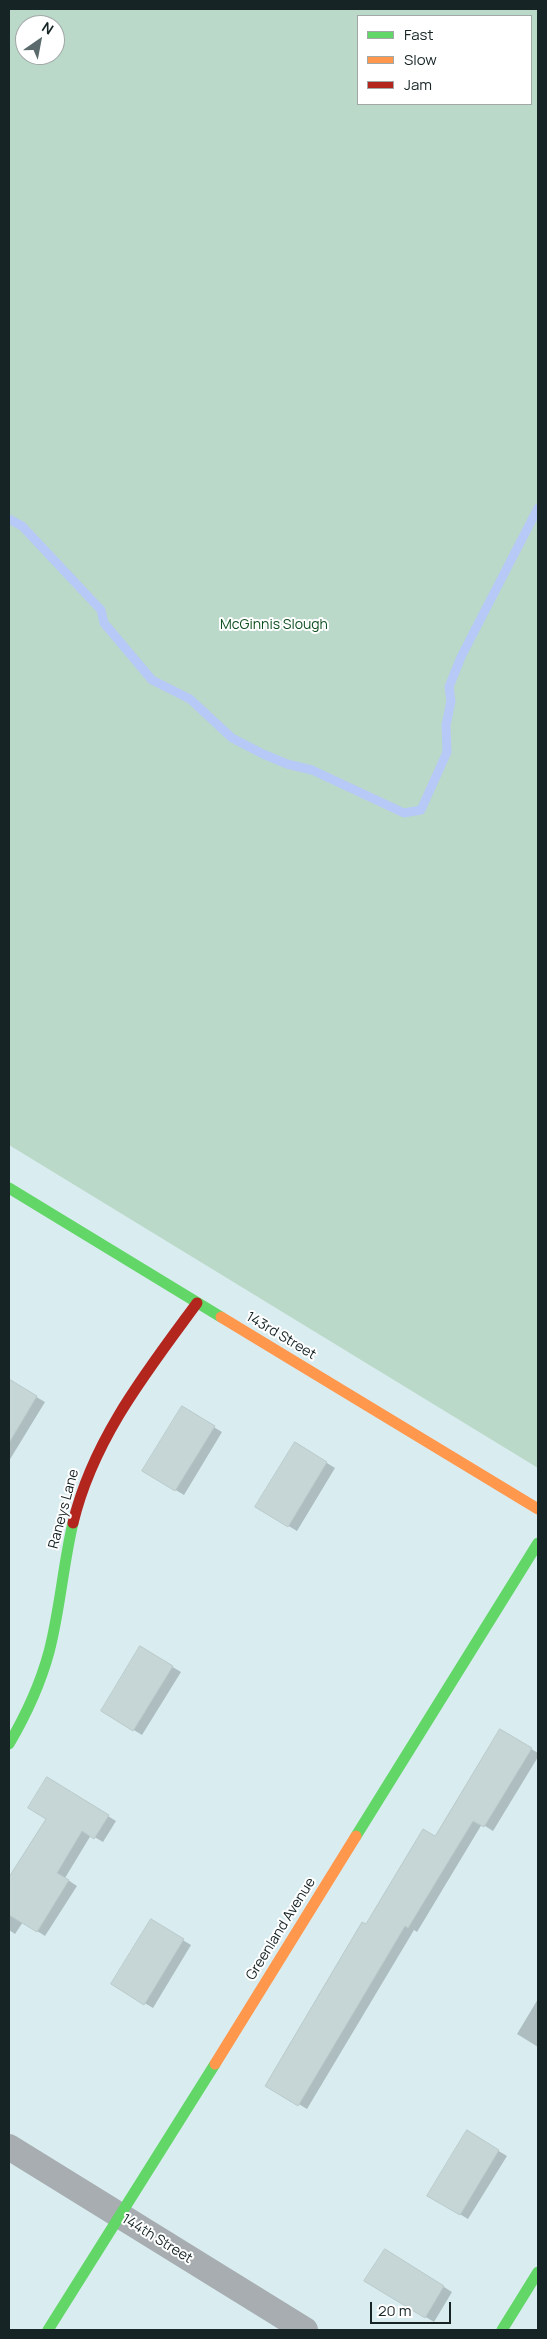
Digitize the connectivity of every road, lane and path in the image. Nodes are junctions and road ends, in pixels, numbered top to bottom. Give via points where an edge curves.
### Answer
1 (9, 1188) edge
2 (197, 1303) junction
3 (538, 1509) edge
4 (538, 1543) edge
5 (9, 1744) edge
6 (9, 2147) edge
7 (121, 2216) junction
8 (538, 2272) edge
9 (48, 2330) edge
10 (305, 2330) edge
11 (502, 2330) edge

1 - 2 street, 143rd Street
2 - 3 street, 143rd Street
2 - 5 street, Raneys Lane via 123,1406 96,1454 80,1499 52,1640 40,1683
4 - 7 street, Greenland Avenue
6 - 7 street, 144th Street
7 - 9 street, Greenland Avenue
7 - 10 street, 144th Street
8 - 11 street

